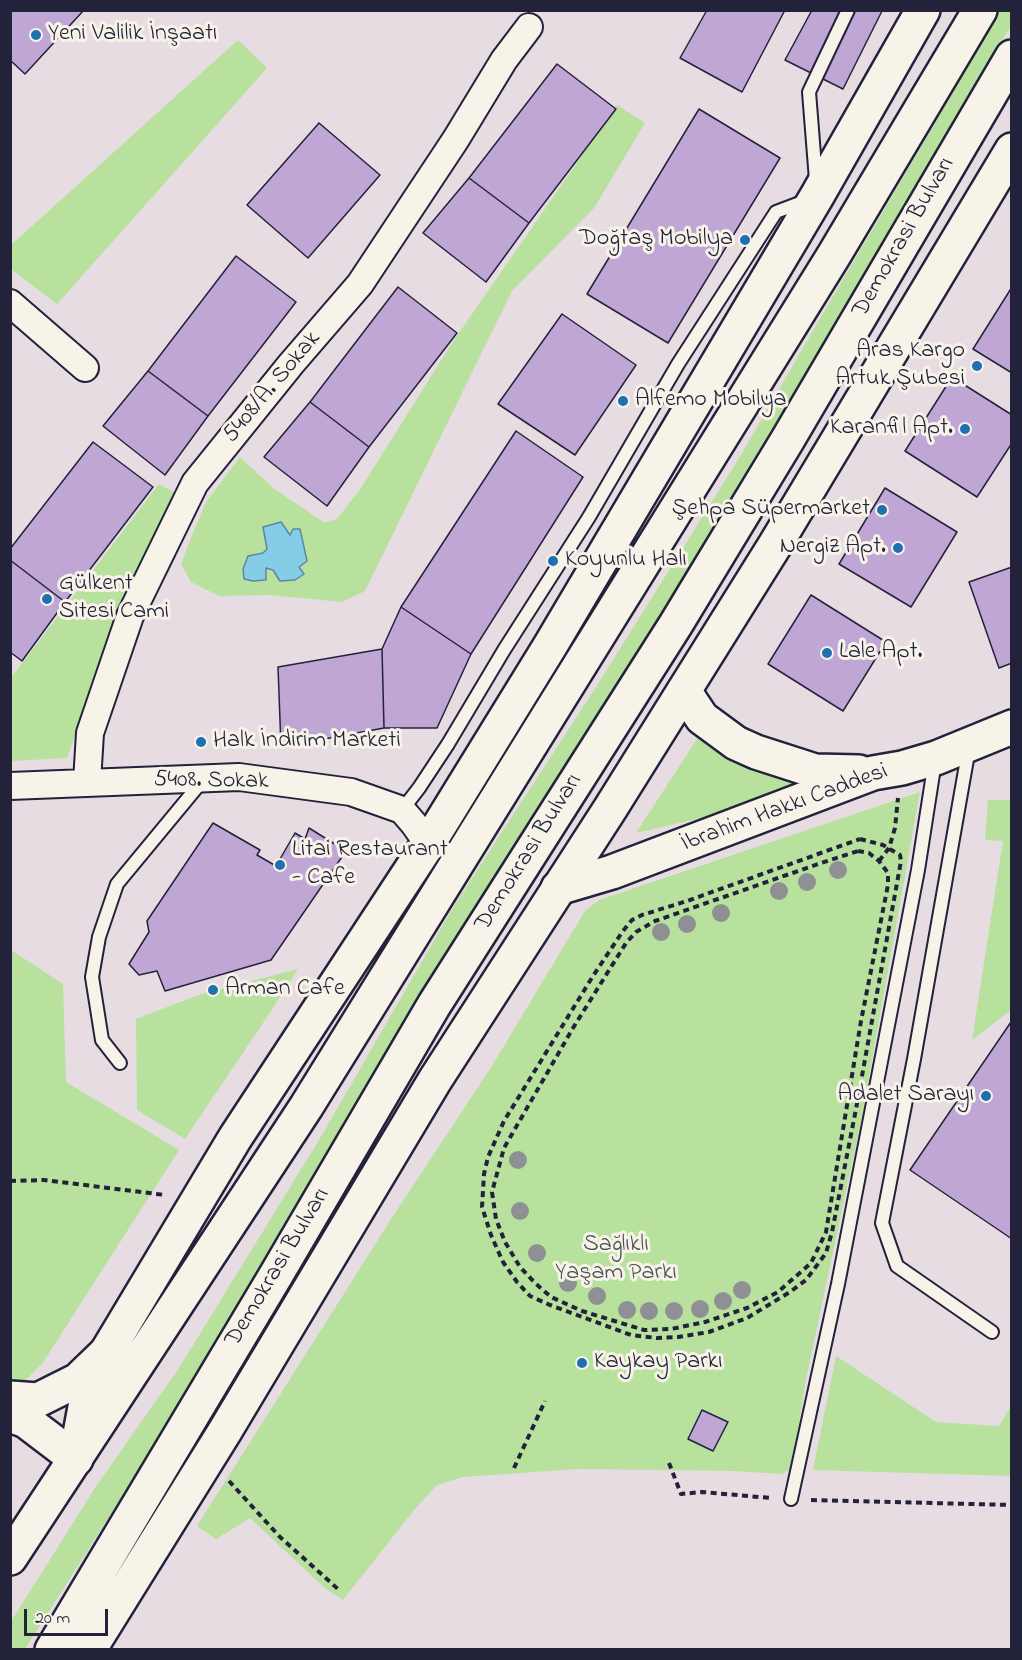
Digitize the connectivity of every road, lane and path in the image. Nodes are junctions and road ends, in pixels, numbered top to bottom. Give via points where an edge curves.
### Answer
1 (848, 10) edge
2 (923, 10) edge
3 (980, 10) edge
4 (529, 27) dead end
5 (1011, 57) edge
6 (1010, 155) edge
7 (817, 196) junction
8 (10, 303) edge
9 (85, 368) dead end
10 (684, 691) junction
11 (1011, 727) edge
12 (970, 744) junction
13 (936, 758) junction
14 (888, 770) junction
15 (204, 779) junction
16 (87, 782) junction
17 (10, 786) edge
18 (402, 810) junction
19 (428, 844) junction
20 (889, 848) junction
21 (879, 861) junction
22 (558, 888) junction
23 (120, 1063) dead end
24 (10, 1181) edge
25 (169, 1196) dead end
26 (992, 1332) dead end
27 (107, 1353) junction
28 (10, 1398) edge
29 (545, 1401) dead end
30 (10, 1415) edge
31 (76, 1459) junction
32 (669, 1463) dead end
33 (514, 1468) dead end
34 (228, 1480) dead end
35 (791, 1499) junction
36 (1011, 1505) edge
37 (10, 1558) edge
38 (339, 1590) dead end
39 (52, 1650) edge
40 (89, 1650) edge

1 - 7 lane via 809,92
2 - 7 main road
3 - 31 main road, Demokrasi Bulvarı via 834,255 319,1087
4 - 16 street, 5408/A. Sokak via 360,284 195,483 130,616 90,732
5 - 39 main road, Demokrasi Bulvarı via 788,439 676,624 434,1005
6 - 10 main road
7 - 18 lane via 776,212 678,364 589,517 448,744
7 - 19 main road
8 - 9 street
10 - 14 main road via 702,718 736,743 756,752 814,771
10 - 22 main road
11 - 12 main road, İbrahim Hakkı Caddesi
12 - 13 main road, İbrahim Hakkı Caddesi
12 - 26 lane via 882,1223 897,1266
13 - 14 main road, İbrahim Hakkı Caddesi
13 - 35 lane via 843,1261
14 - 20 path via 895,828
14 - 22 main road, İbrahim Hakkı Caddesi via 612,872
15 - 16 street, 5408. Sokak
15 - 18 street, 5408. Sokak via 239,777 351,792
15 - 23 lane via 117,884 99,937 92,977 102,1040
16 - 17 street, 5408. Sokak
18 - 19 street
19 - 27 main road via 236,1138
20 - 20 path via 860,839 642,915 623,931 504,1121 488,1157 482,1207 490,1236 512,1275 530,1296 631,1335 678,1337 709,1332 747,1318 806,1280 826,1253 841,1187 901,861 900,855
20 - 21 path
21 - 21 path via 858,851 655,921 626,943 504,1148 492,1192 505,1242 520,1267 551,1297 644,1330 671,1329 747,1308 778,1292 810,1263 826,1232 888,885 888,873
22 - 40 main road via 435,1080
24 - 25 path via 44,1180
27 - 28 main road via 78,1380 38,1400
27 - 31 main road via 90,1380
29 - 33 path
30 - 31 main road via 26,1420
31 - 37 main road, Demokrasi Bulvarı
32 - 35 path via 681,1494
34 - 38 path via 280,1537
35 - 36 path

